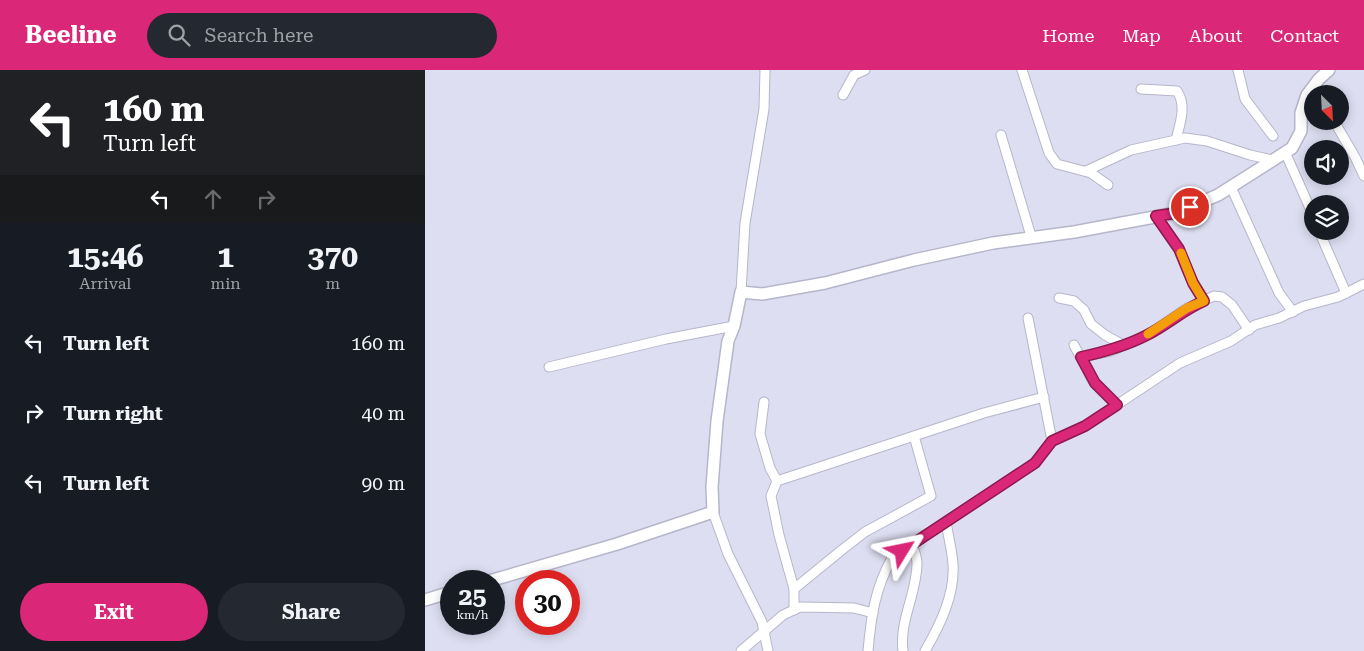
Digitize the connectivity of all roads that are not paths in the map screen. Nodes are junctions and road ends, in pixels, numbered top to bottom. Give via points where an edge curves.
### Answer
1 (765, 70) edge
2 (865, 70) edge
3 (1023, 70) edge
4 (1238, 70) edge
5 (1329, 70) edge
6 (1318, 85) edge
7 (1141, 89) dead end
8 (843, 95) dead end
9 (1304, 104) edge
10 (1339, 130) edge
11 (1001, 135) dead end
12 (1273, 136) dead end
13 (1176, 140) junction
14 (1285, 152) junction
15 (1273, 160) junction
16 (1086, 171) junction
17 (1364, 176) edge
18 (1108, 185) dead end
19 (1231, 187) junction
20 (1304, 195) edge
21 (1156, 216) junction
22 (1031, 236) junction
23 (1323, 240) edge
24 (1364, 284) edge
25 (741, 292) junction
26 (1346, 293) junction
27 (1059, 298) dead end
28 (1204, 301) junction
29 (1293, 312) junction
30 (1028, 318) dead end
31 (734, 326) junction
32 (1249, 330) junction
33 (1074, 345) dead end
34 (1123, 345) junction
35 (1081, 357) junction
36 (549, 367) dead end
37 (1044, 397) junction
38 (764, 402) dead end
39 (1117, 405) junction
40 (914, 436) junction
41 (1052, 441) junction
42 (777, 481) junction
43 (713, 512) junction
44 (946, 522) junction
45 (912, 544) junction
46 (505, 576) edge
47 (794, 589) junction
48 (440, 595) edge
49 (425, 600) edge
50 (794, 610) junction
51 (873, 614) junction
52 (764, 632) junction
53 (741, 651) edge
54 (768, 651) edge
55 (868, 651) edge
56 (903, 651) edge
57 (925, 651) edge

1 - 25 street via 764,109 745,223
2 - 8 street via 854,75
3 - 16 street via 1049,153 1057,164
4 - 12 street via 1245,99
5 - 6 street
7 - 13 street via 1177,91 1183,106
9 - 14 street via 1301,131 1292,148
10 - 17 street
11 - 22 street
13 - 15 street via 1207,141
13 - 16 street via 1131,150
14 - 15 street
14 - 20 street
15 - 19 street
16 - 18 street
19 - 21 street via 1176,213
19 - 29 street via 1279,293
21 - 22 street via 1074,232
21 - 28 street via 1179,249
22 - 25 street via 914,260 825,283 762,294
23 - 26 street
24 - 26 street
25 - 31 street
26 - 29 street
27 - 34 street via 1074,300 1091,324
28 - 32 street via 1214,296 1222,297
28 - 34 street via 1187,308 1148,335
29 - 32 street
30 - 37 street
31 - 36 street
31 - 43 street via 728,341 717,421
32 - 39 street via 1180,363
33 - 35 street
34 - 35 street
35 - 39 street via 1095,383
37 - 40 street
37 - 41 street
38 - 42 street via 760,434
39 - 41 street via 1085,426
40 - 42 street
40 - 47 street via 931,496 865,532
41 - 44 street via 1035,463
42 - 47 street via 771,496
43 - 46 street
43 - 52 street
44 - 45 street
44 - 57 street via 953,564 951,592 937,631
45 - 51 street via 892,558 887,566
45 - 56 street via 917,562 905,620
47 - 50 street
48 - 49 street
50 - 51 street via 800,607 854,608
50 - 52 street
51 - 55 street
52 - 53 street
52 - 54 street

